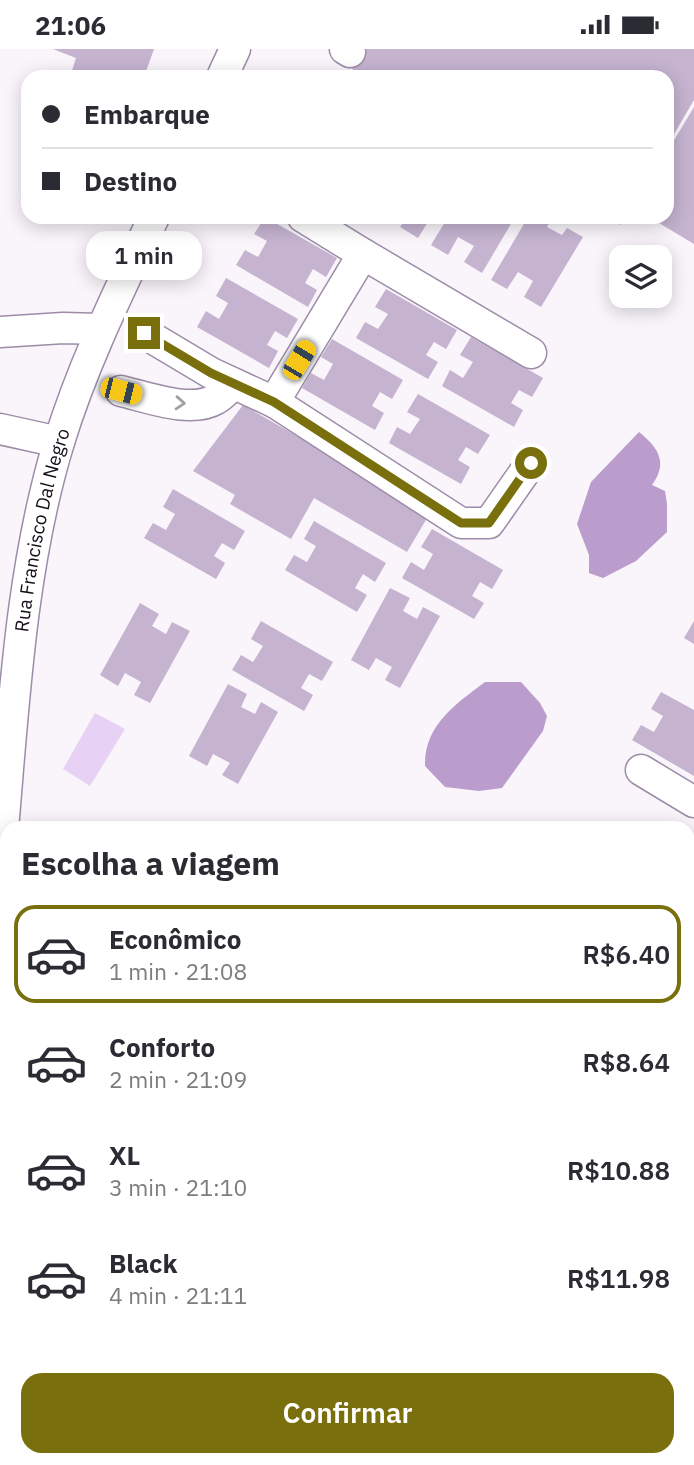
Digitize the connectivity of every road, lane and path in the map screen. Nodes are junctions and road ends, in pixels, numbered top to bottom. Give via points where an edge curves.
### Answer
1 (235, 49) edge
2 (225, 70) edge
3 (151, 224) edge
4 (314, 224) edge
5 (363, 254) junction
6 (101, 329) junction
7 (0, 332) edge
8 (144, 333) dead end
9 (531, 353) dead end
10 (233, 384) junction
11 (121, 391) dead end
12 (274, 402) junction
13 (0, 429) edge
14 (59, 442) junction
15 (531, 463) dead end
16 (641, 770) dead end
17 (694, 802) edge
18 (4, 821) edge

1 - 2 street
3 - 6 street, Rua Francisco Dal Negro
4 - 5 street
5 - 9 street
5 - 12 street
6 - 7 street
6 - 14 street, Rua Francisco Dal Negro
8 - 10 street
11 -> 10 street via 172,404 200,405 216,400
10 - 12 street
12 - 15 street via 461,523 489,523
13 - 14 street
14 - 18 street, Rua Francisco Dal Negro via 27,594
16 - 17 street

